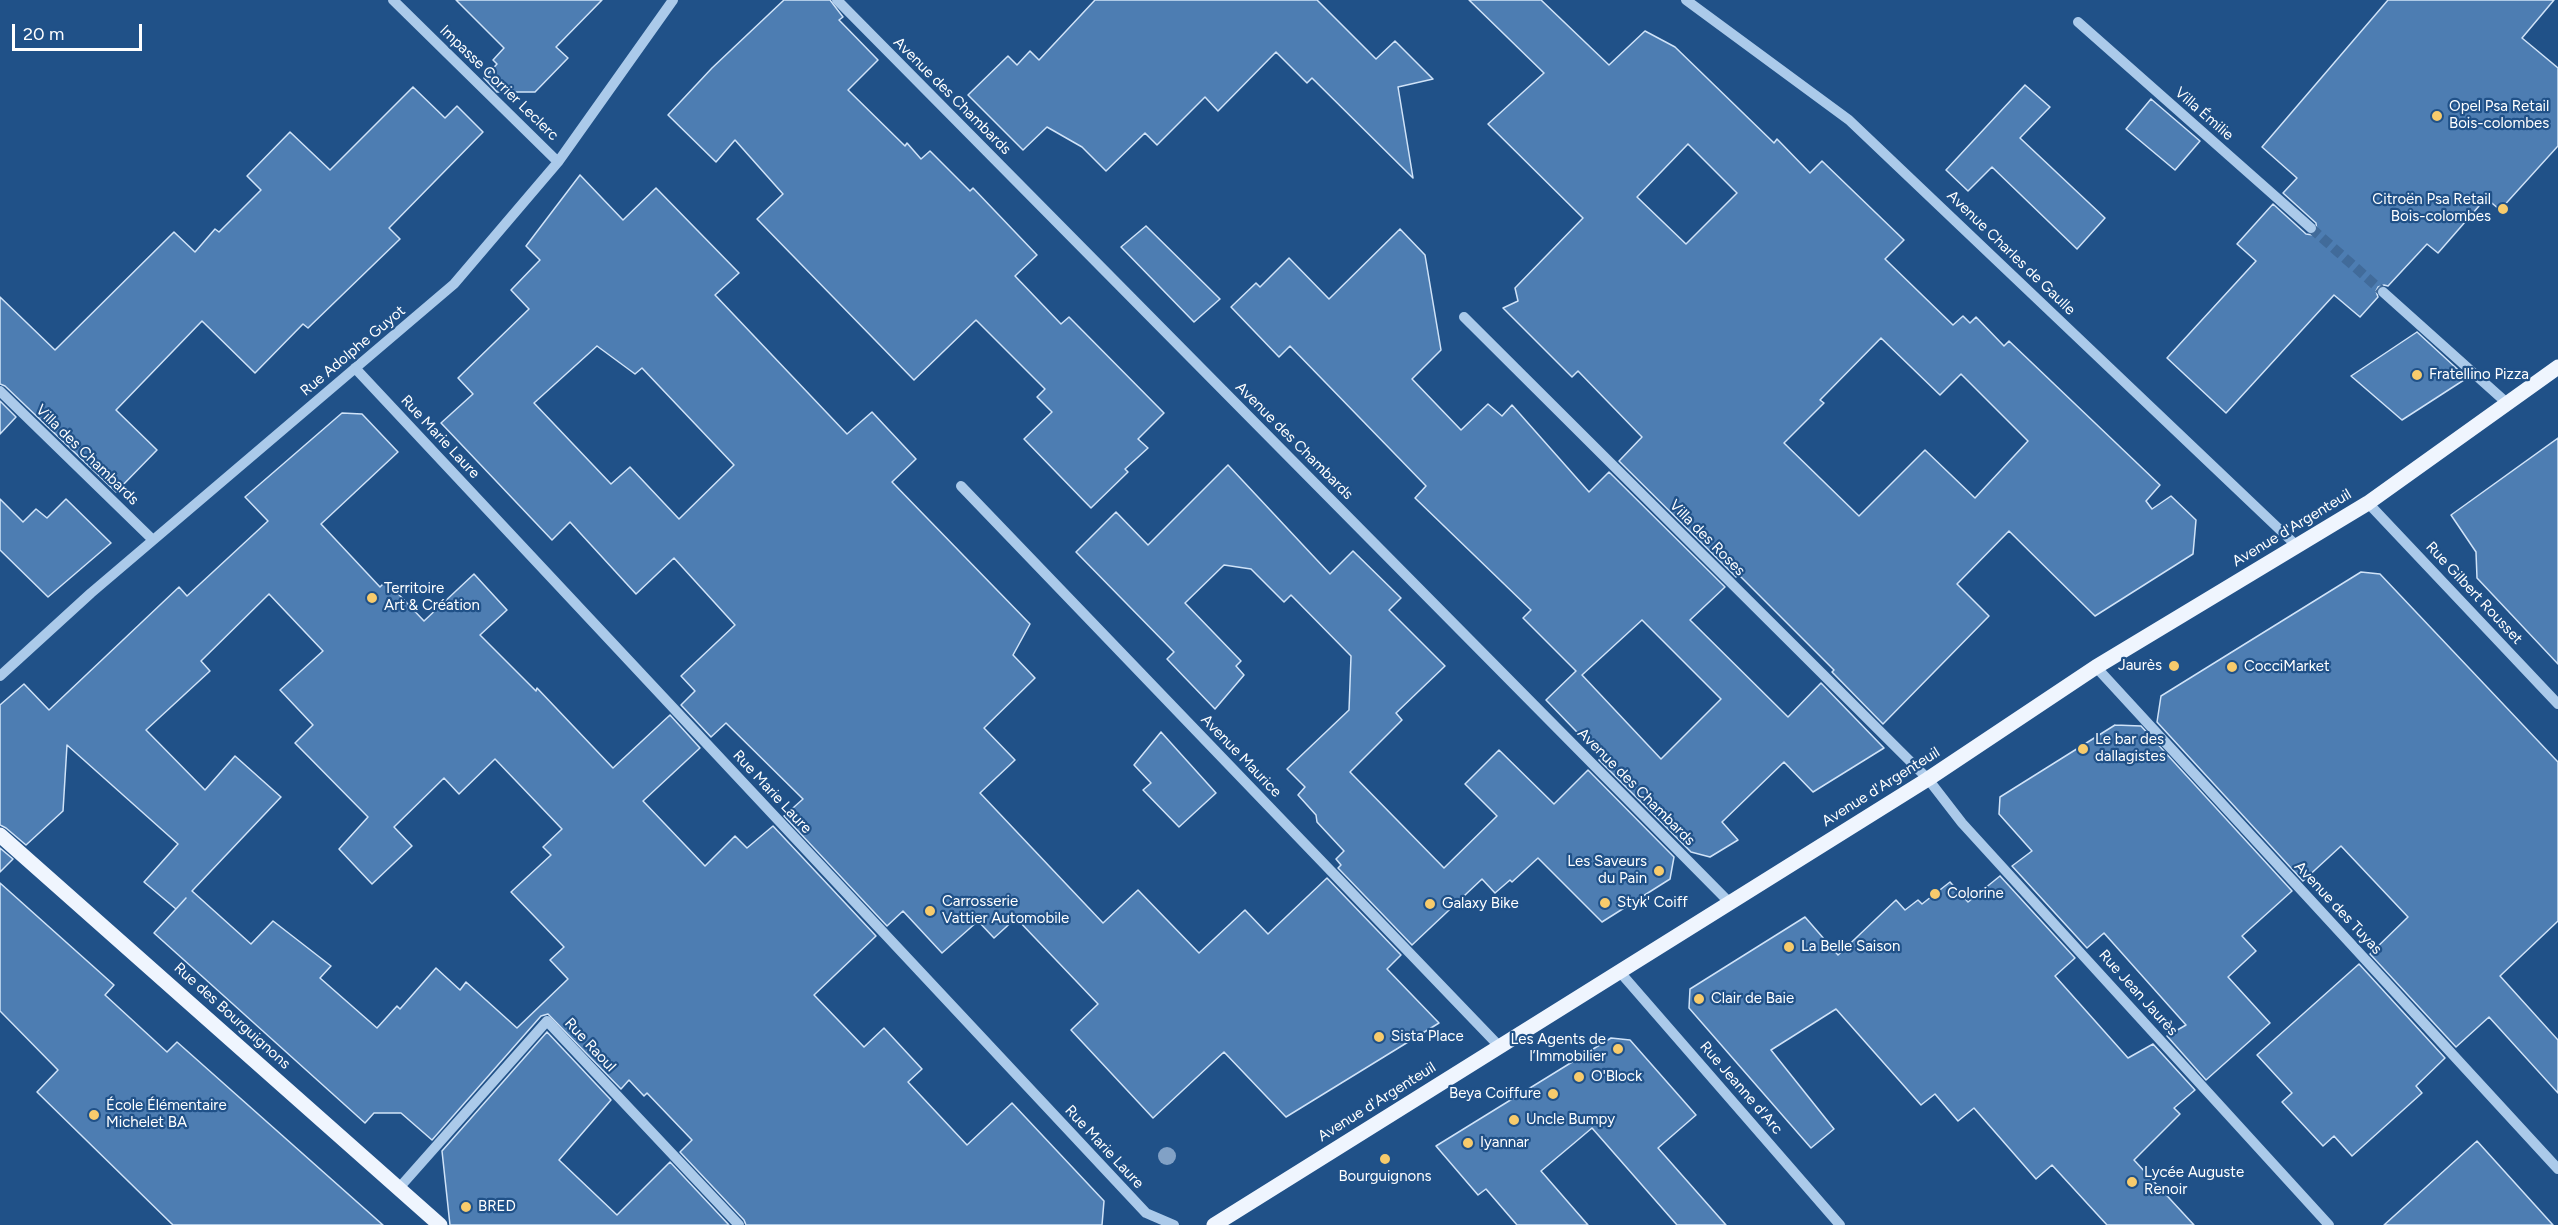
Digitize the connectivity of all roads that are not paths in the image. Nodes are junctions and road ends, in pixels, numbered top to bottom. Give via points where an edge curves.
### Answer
1 (393, 0) edge
2 (673, 0) edge
3 (837, 0) edge
4 (1686, 0) edge
5 (2078, 22) dead end
6 (558, 162) junction
7 (2311, 228) tunnel mouth
8 (2383, 292) tunnel mouth
9 (1464, 317) dead end
10 (2558, 367) edge
11 (355, 368) junction
12 (0, 391) edge
13 (2508, 404) junction
14 (961, 486) dead end
15 (2368, 503) junction
16 (153, 540) junction
17 (2298, 547) junction
18 (2096, 667) junction
19 (0, 676) edge
20 (2558, 704) edge
21 (1928, 779) junction
22 (0, 835) edge
23 (1730, 903) junction
24 (1619, 971) junction
25 (1500, 1047) junction
26 (2558, 1168) edge
27 (399, 1188) junction
28 (440, 1225) edge
29 (739, 1225) edge
30 (1174, 1225) edge
31 (1214, 1225) edge
32 (1840, 1225) edge
33 (2329, 1225) edge

1 - 6 street, Impasse Corrier Leclerc
2 - 6 street, Rue Adolphe Guyot
3 - 23 street, Avenue des Chambards
4 - 17 street, Avenue Charles de Gaulle via 1849,120
5 - 7 street, Villa Émilie
6 - 11 street, Rue Adolphe Guyot via 454,284
8 - 13 street
9 - 21 street, Villa des Roses
10 - 13 main road, Avenue d'Argenteuil
11 - 16 street, Rue Adolphe Guyot
11 - 30 street, Rue Marie Laure via 1146,1213
12 - 16 street, Villa des Chambards
13 - 15 main road, Avenue d'Argenteuil
14 - 25 street, Avenue Maurice
15 - 17 main road, Avenue d'Argenteuil
15 - 20 street, Rue Gilbert Rousset
16 - 19 street, Rue Adolphe Guyot
17 - 18 main road, Avenue d'Argenteuil
18 - 21 main road, Avenue d'Argenteuil
18 - 26 street, Avenue des Tuyas
21 - 23 main road, Avenue d'Argenteuil
21 - 33 street, Rue Jean Jaurès via 1962,823
22 - 27 main road, Rue des Bourguignons
23 - 24 main road, Avenue d'Argenteuil
24 - 25 main road, Avenue d'Argenteuil
24 - 32 street, Rue Jeanne d'Arc
25 - 31 main road, Avenue d'Argenteuil
27 - 28 main road, Rue des Bourguignons
27 - 29 street, Rue Raoul via 547,1021

